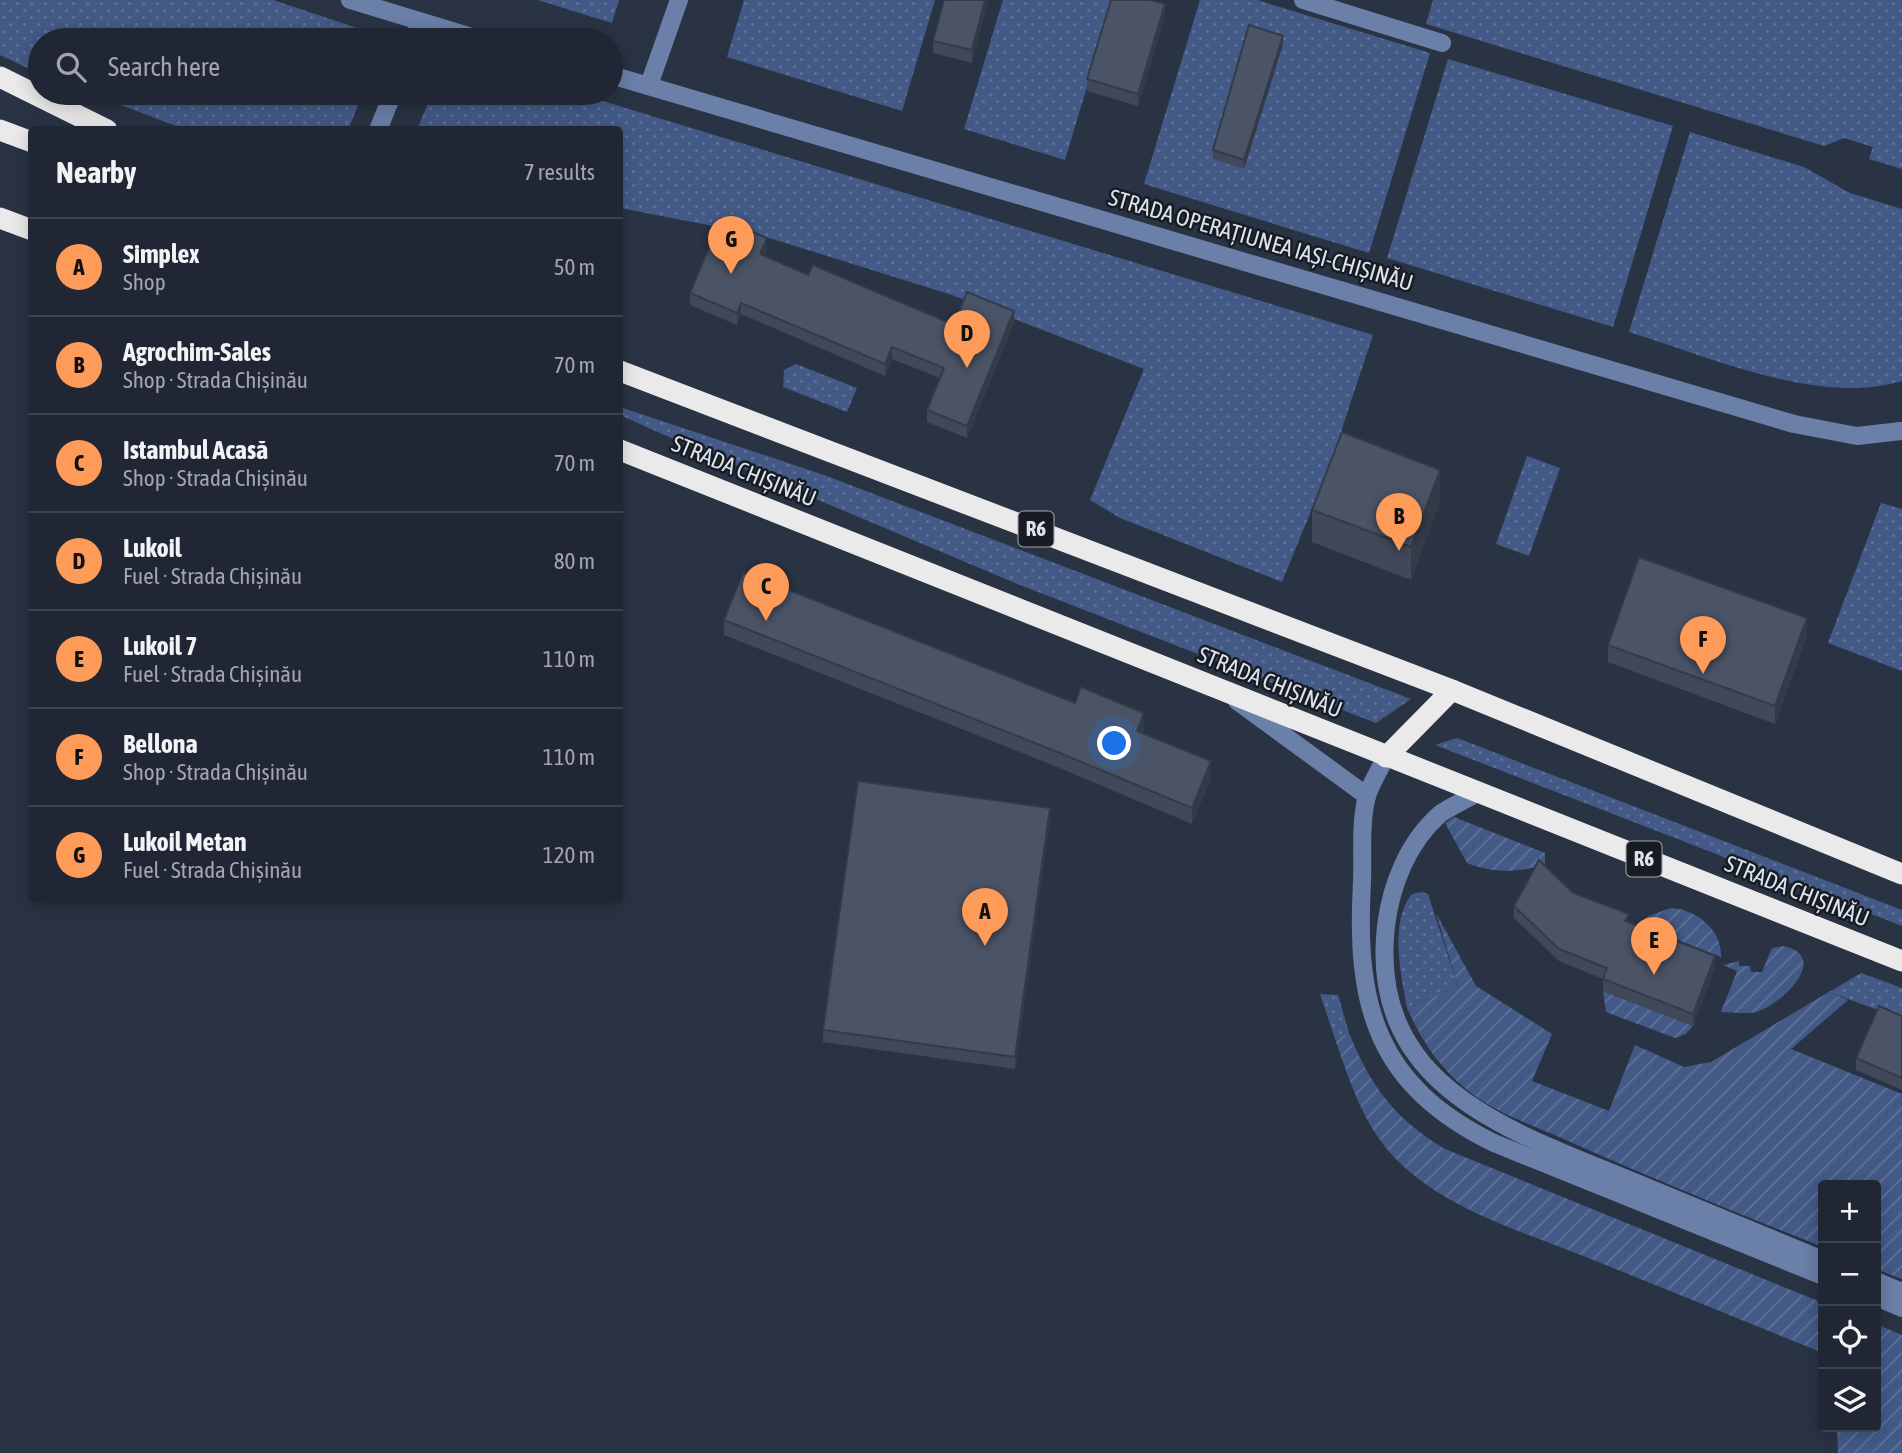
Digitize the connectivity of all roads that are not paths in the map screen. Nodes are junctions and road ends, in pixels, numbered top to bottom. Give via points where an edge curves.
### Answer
1 (350, 0) edge
2 (679, 0) edge
3 (1303, 0) edge
4 (409, 28) edge
5 (1442, 43) dead end
6 (0, 77) edge
7 (623, 78) edge
8 (649, 85) junction
9 (28, 91) edge
10 (57, 105) edge
11 (388, 105) edge
12 (99, 126) edge
13 (380, 126) edge
14 (0, 130) edge
15 (28, 140) edge
16 (0, 218) edge
17 (28, 228) edge
18 (623, 372) edge
19 (1901, 431) edge
20 (623, 451) edge
21 (1452, 690) junction
22 (1225, 693) junction
23 (1386, 757) junction
24 (1477, 793) junction
25 (1367, 796) junction
26 (1902, 874) edge
27 (1902, 961) edge
28 (1818, 1257) edge
29 (1818, 1274) edge
30 (1881, 1283) edge
31 (1902, 1292) edge
32 (1881, 1299) edge
33 (1902, 1308) edge

1 - 4 street
2 - 8 street
3 - 5 street
6 - 9 highway
7 - 8 street, STRADA OPERAȚIUNEA IAȘI-CHIȘINĂU
8 - 19 street, STRADA OPERAȚIUNEA IAȘI-CHIȘINĂU via 1794,424 1857,436
10 - 12 highway
11 - 13 street
14 - 15 highway
16 - 17 highway
18 - 21 highway, R6
20 - 22 highway, STRADA CHIȘINĂU / R6
21 - 23 highway
21 - 26 highway, R6
22 - 23 highway, STRADA CHIȘINĂU / R6
22 - 25 street
23 - 24 highway, STRADA CHIȘINĂU / R6
23 - 25 street
24 - 27 highway, STRADA CHIȘINĂU / R6
24 - 28 street via 1441,814 1414,844 1399,872 1388,912 1387,982 1403,1033 1417,1056 1457,1098 1511,1131
25 - 29 street via 1360,907 1367,997 1380,1039 1416,1090 1451,1120 1494,1143
30 - 31 street
32 - 33 street

